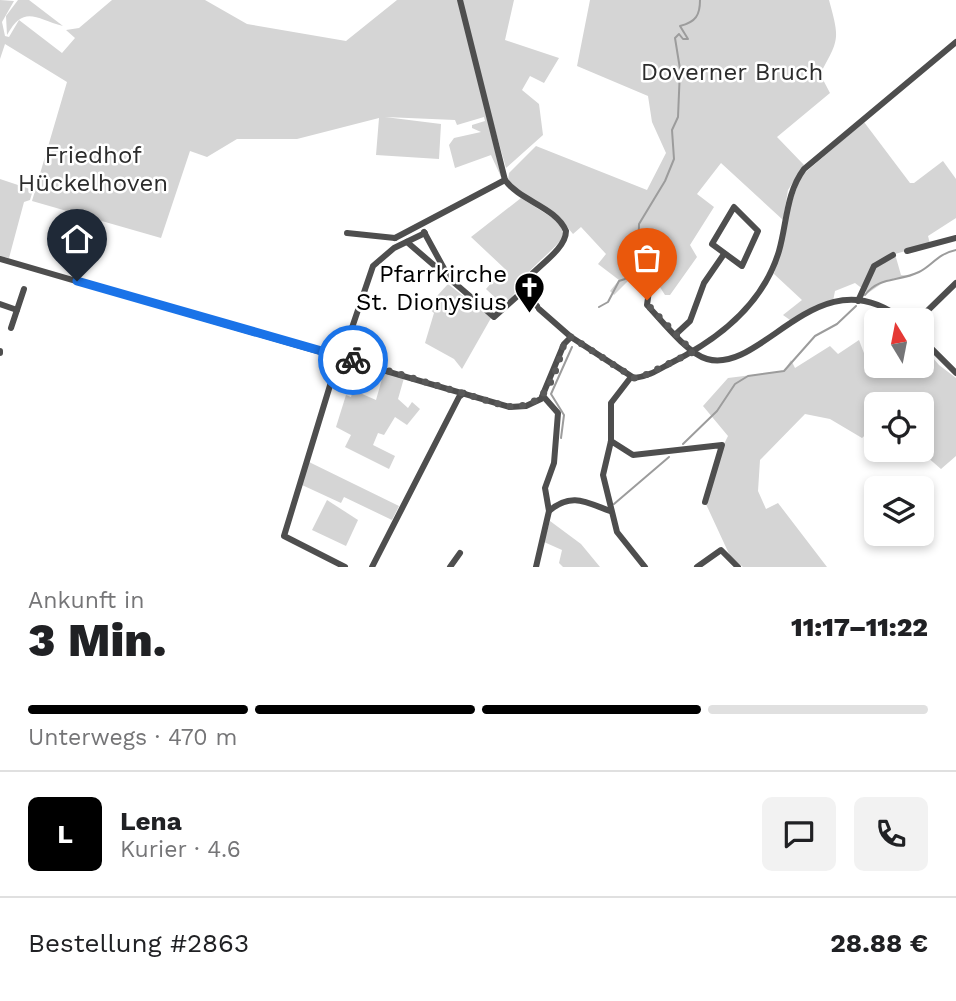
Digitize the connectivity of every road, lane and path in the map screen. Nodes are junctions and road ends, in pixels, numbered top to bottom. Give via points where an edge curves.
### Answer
1 (460, 0) edge
2 (956, 42) edge
3 (505, 180) junction
4 (420, 225) junction
5 (347, 233) dead end
6 (425, 233) junction
7 (395, 238) junction
8 (956, 238) edge
9 (407, 242) junction
10 (394, 248) junction
11 (907, 251) dead end
12 (724, 254) junction
13 (893, 255) dead end
14 (0, 259) edge
15 (652, 270) dead end
16 (448, 276) junction
17 (956, 283) edge
18 (24, 289) dead end
19 (522, 292) junction
20 (858, 301) junction
21 (0, 304) edge
22 (887, 308) edge
23 (930, 308) edge
24 (17, 310) junction
25 (11, 328) dead end
26 (676, 334) junction
27 (571, 337) junction
28 (934, 351) edge
29 (693, 352) junction
30 (341, 357) junction
31 (955, 373) edge
32 (632, 377) junction
33 (464, 393) junction
34 (543, 396) junction
35 (611, 441) junction
36 (546, 497) junction
37 (705, 502) dead end
38 (559, 503) junction
39 (549, 511) junction
40 (610, 511) junction
41 (460, 553) dead end
42 (345, 567) edge
43 (372, 567) edge
44 (450, 567) edge
45 (536, 567) edge
46 (645, 567) edge
47 (697, 567) edge
48 (738, 567) edge

1 - 3 street
2 - 29 street via 804,169 792,188 779,252 755,298 733,324
3 - 4 street
3 - 19 street via 560,220 566,231 560,248 526,278
4 - 6 street
4 - 7 street
5 - 7 street
6 - 9 street
6 - 16 street
7 - 10 street
8 - 11 street
9 - 10 street
9 - 16 street
10 - 30 street via 373,266
12 - 12 street via 742,266 758,230 734,207 712,240
12 - 26 street via 704,283 690,321
13 - 20 street via 874,266
14 - 30 street
15 - 26 street via 647,304
16 - 19 street via 494,317
17 - 23 street
18 - 24 street
19 - 27 street
20 - 22 street
20 - 29 street via 813,310 728,360 707,360
21 - 24 street
24 - 25 street
26 - 29 street
27 - 32 street
27 - 34 street
28 - 31 street
29 - 32 street
30 - 33 street
30 - 42 street via 284,536
32 - 35 street via 611,403
33 - 34 street via 512,407 530,405
33 - 43 street
34 - 36 street via 558,413
35 - 37 street via 633,455 722,445
35 - 40 street via 603,475
36 - 38 street
36 - 39 street
38 - 39 street
38 - 40 street via 586,500
39 - 45 street
40 - 46 street via 617,532
41 - 44 street
47 - 48 street via 721,550

